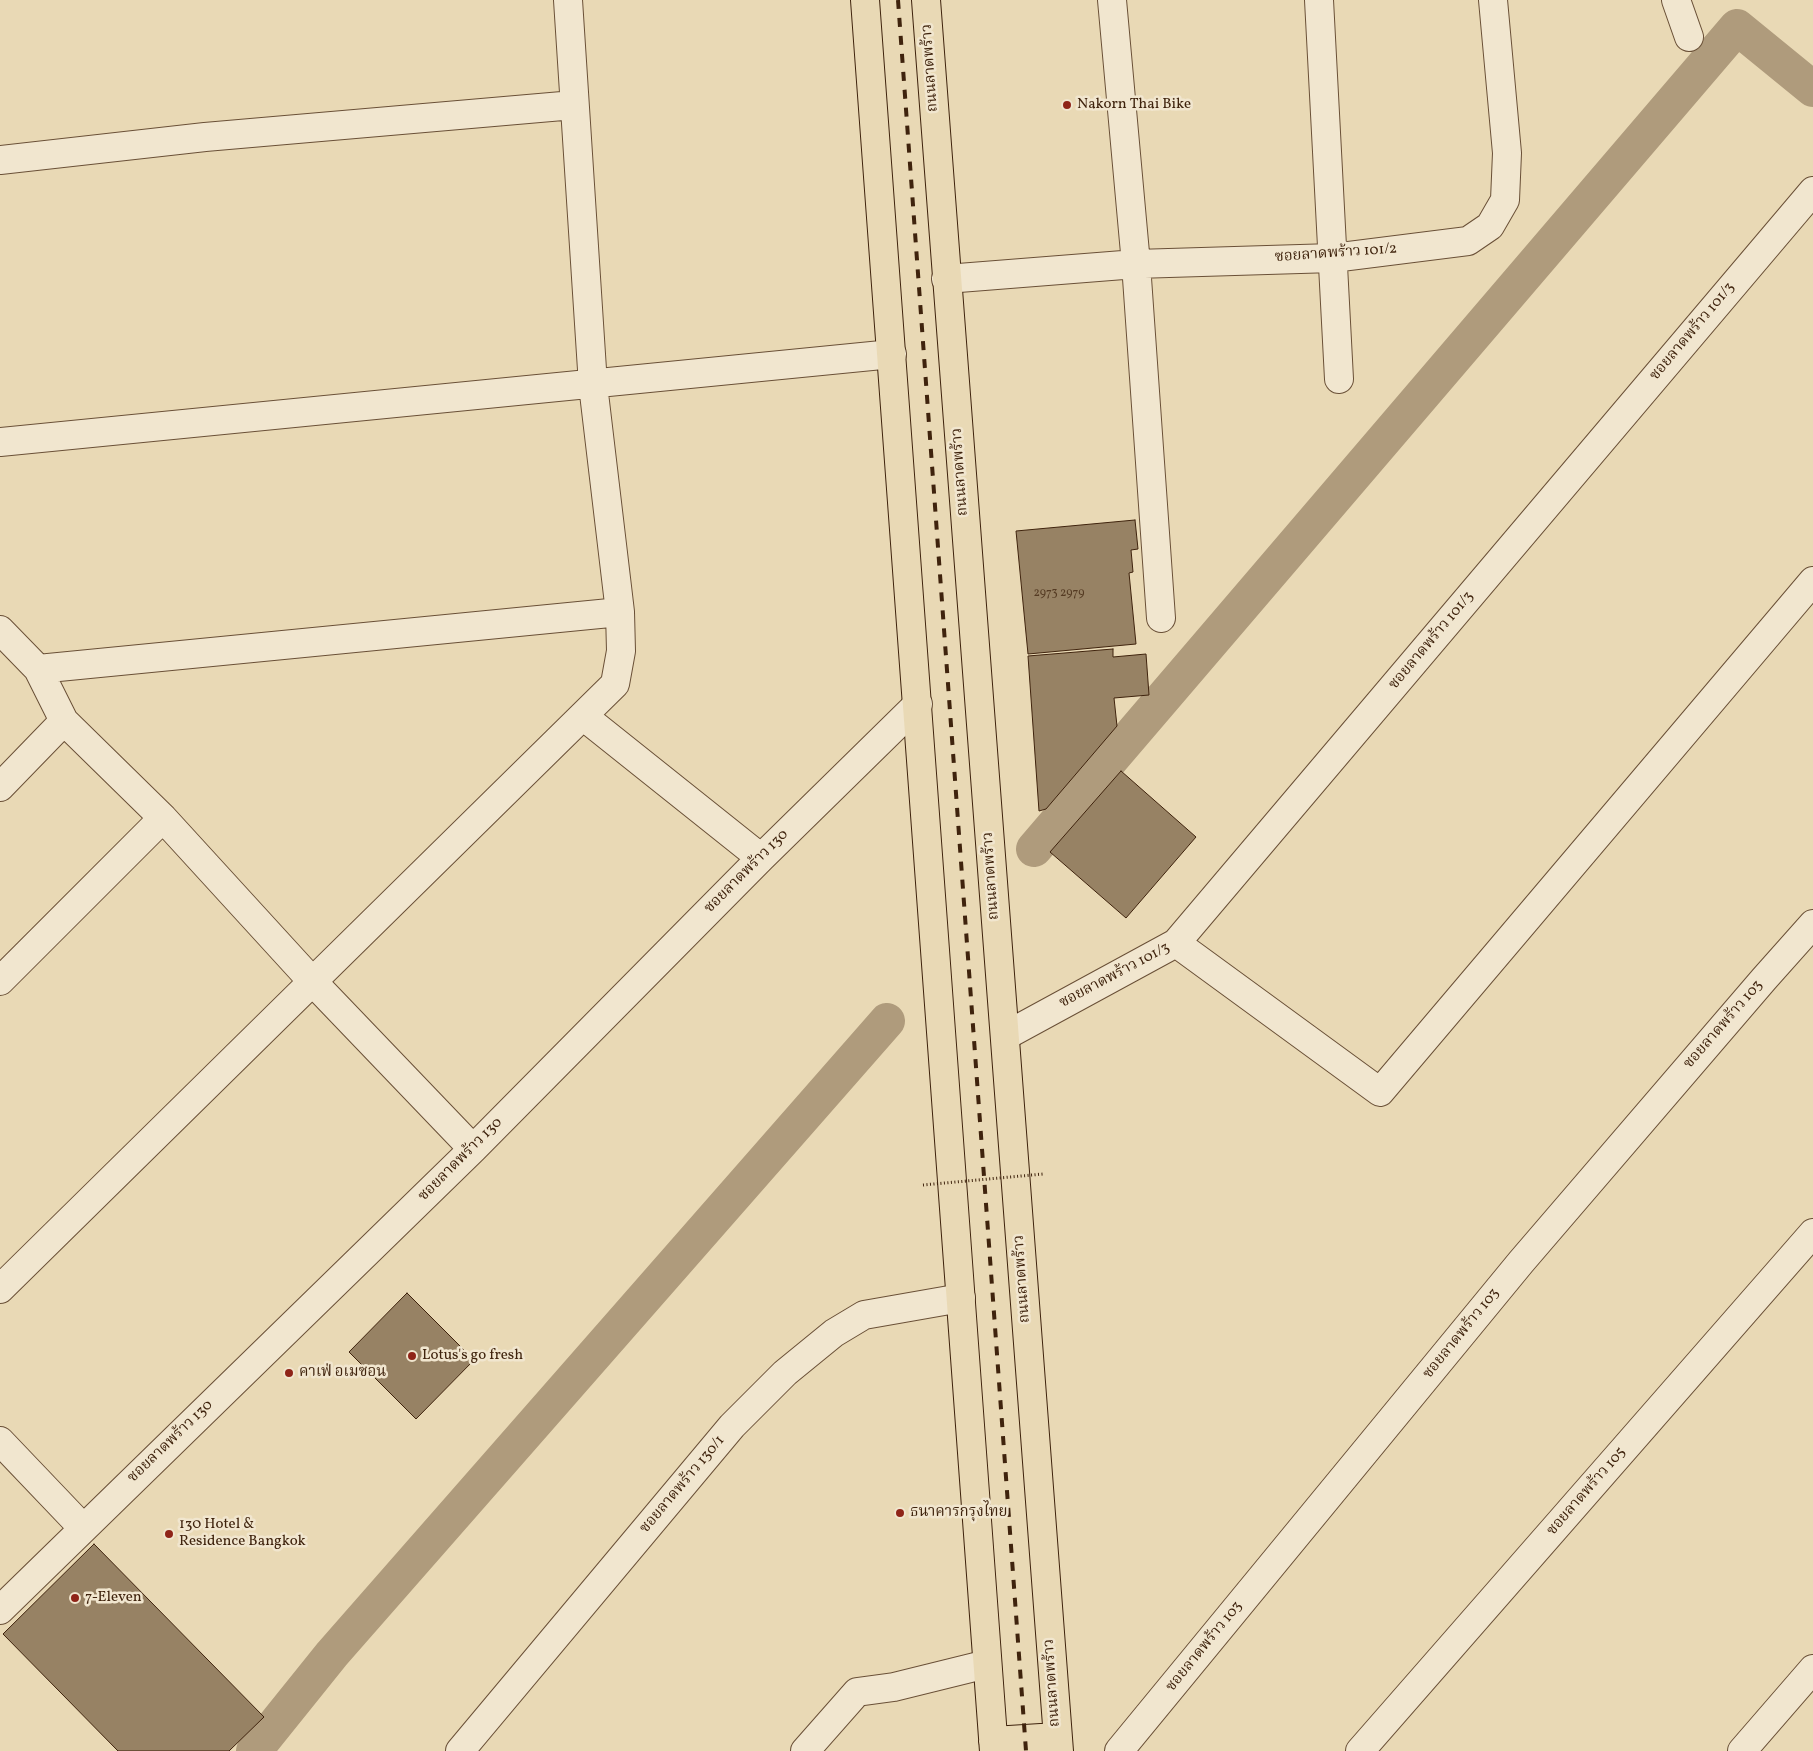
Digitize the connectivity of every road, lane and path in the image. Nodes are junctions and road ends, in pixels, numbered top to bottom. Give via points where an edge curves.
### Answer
1 (568, 0) edge
2 (865, 0) edge
3 (926, 0) edge
4 (1112, 0) edge
5 (1319, 0) edge
6 (1493, 0) edge
7 (1676, 0) edge
8 (1689, 37) dead end
9 (574, 105) junction
10 (0, 160) edge
11 (1813, 191) edge
12 (1333, 258) junction
13 (1136, 264) junction
14 (946, 279) junction
15 (892, 354) junction
16 (1339, 380) dead end
17 (593, 385) junction
18 (0, 442) edge
19 (1813, 581) edge
20 (620, 612) junction
21 (1161, 618) dead end
22 (0, 630) edge
23 (38, 669) junction
24 (918, 704) junction
25 (583, 716) junction
26 (64, 721) junction
27 (0, 787) edge
28 (163, 818) junction
29 (761, 858) junction
30 (1813, 924) edge
31 (1176, 943) junction
32 (0, 981) edge
33 (312, 981) junction
34 (1005, 1036) junction
35 (473, 1149) junction
36 (1043, 1174) dead end
37 (922, 1185) dead end
38 (1813, 1232) edge
39 (0, 1288) edge
40 (961, 1298) junction
41 (0, 1441) edge
42 (83, 1528) junction
43 (0, 1610) edge
44 (987, 1664) junction
45 (1813, 1669) edge
46 (1058, 1744) edge
47 (994, 1746) edge
48 (460, 1751) edge
49 (805, 1751) edge
50 (1119, 1751) edge
51 (1360, 1751) edge
52 (1742, 1751) edge

1 - 9 street
2 - 15 main road
3 - 14 main road, ถนนลาดพร้าว
4 - 13 street
5 - 12 street
6 - 12 street, ซอยลาดพร้าว 101/2 via 1508,154 1505,200 1490,226 1468,241
7 - 8 street
9 - 10 street via 205,137
9 - 17 street
11 - 31 street, ซอยลาดพร้าว 101/3
12 - 13 street, ซอยลาดพร้าว 101/2
12 - 16 street
13 - 14 street, ซอยลาดพร้าว 101/2
13 - 21 street
14 - 34 main road, ถนนลาดพร้าว
15 - 17 street
15 - 24 main road
17 - 18 street
17 - 20 street
19 - 31 street via 1380,1092
20 - 23 street
20 - 25 street via 621,651 615,684
22 - 23 street
23 - 26 street
24 - 29 street, ซอยลาดพร้าว 130
24 - 40 main road
25 - 29 street
25 - 33 street
26 - 27 street
26 - 28 street
28 - 32 street
28 - 33 street
29 - 35 street, ซอยลาดพร้าว 130
30 - 50 street, ซอยลาดพร้าว 103 via 1521,1262
31 - 34 street, ซอยลาดพร้าว 101/3
33 - 35 street
33 - 39 street
34 - 46 main road, ถนนลาดพร้าว
35 - 42 street, ซอยลาดพร้าว 130
36 - 37 path, bridge
38 - 51 street, ซอยลาดพร้าว 105
40 - 44 main road
40 - 48 street, ซอยลาดพร้าว 130/1 via 864,1315 834,1333 785,1373 732,1426
41 - 42 street
42 - 43 street, ซอยลาดพร้าว 130
44 - 47 main road
44 - 49 street via 894,1687 857,1692
45 - 52 street
46 - 47 main road

